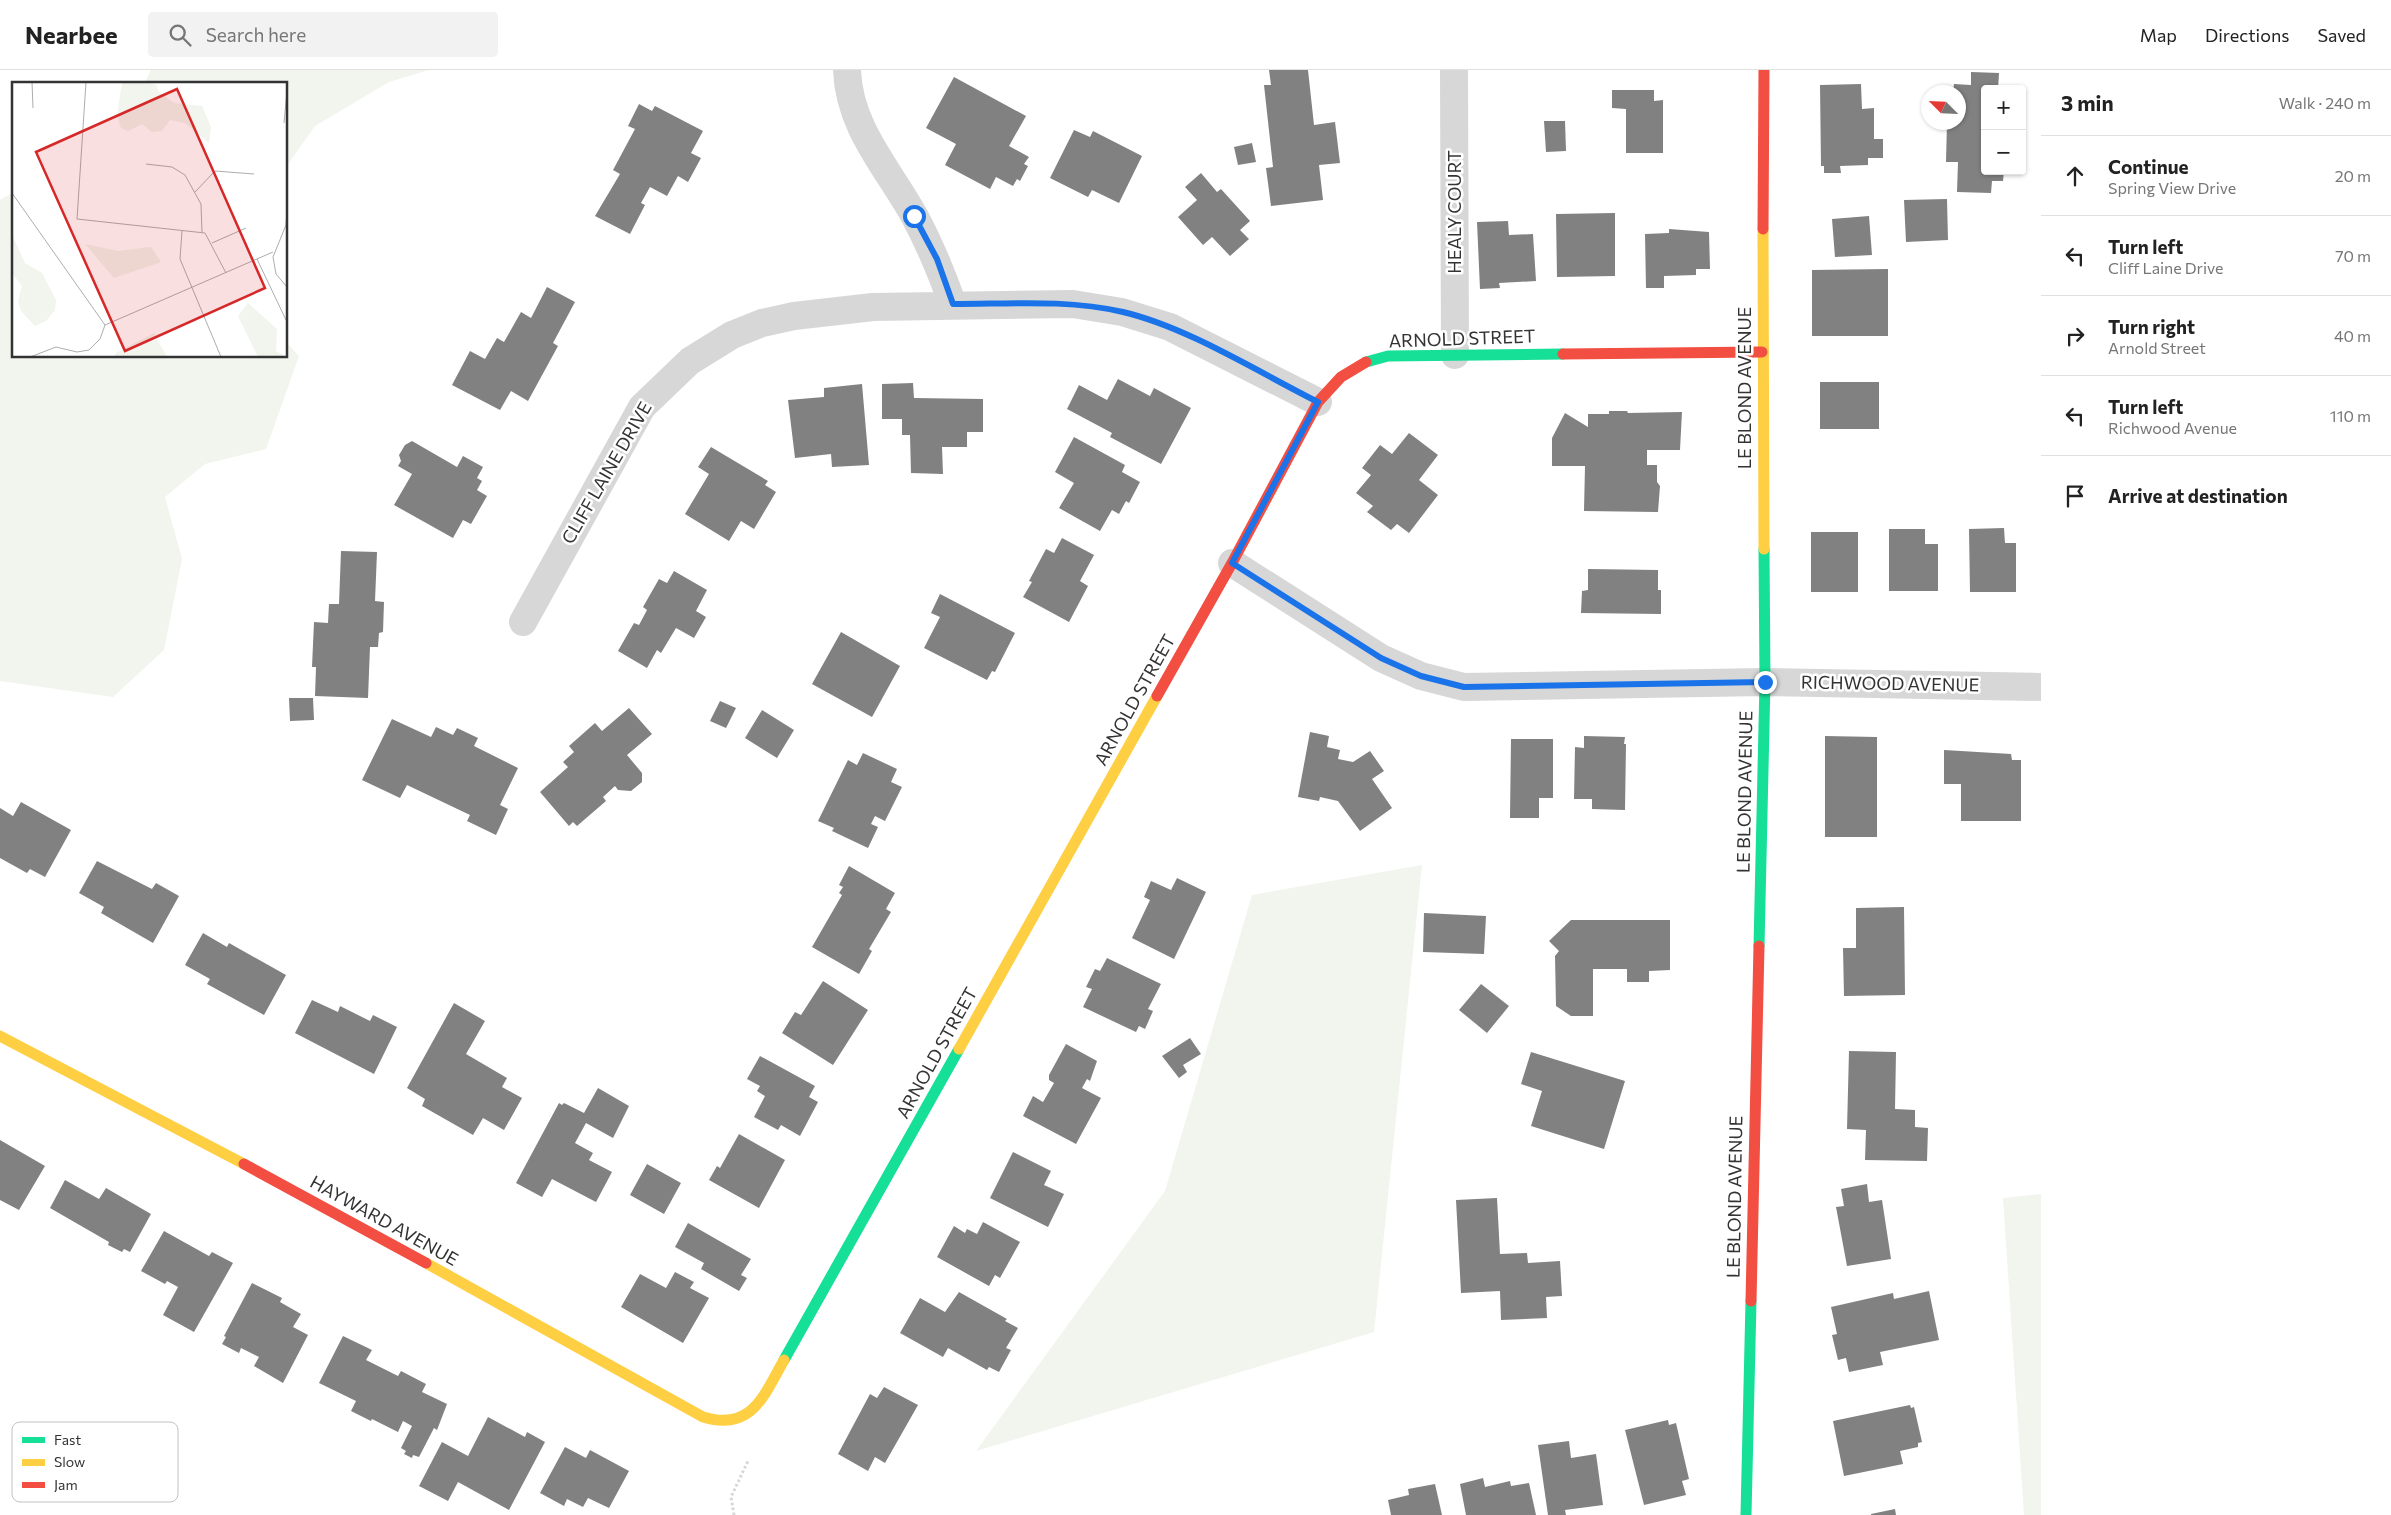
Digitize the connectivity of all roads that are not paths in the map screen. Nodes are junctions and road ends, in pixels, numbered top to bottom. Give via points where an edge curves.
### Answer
1 (847, 70) edge
2 (1454, 70) edge
3 (1764, 70) edge
4 (953, 304) junction
5 (1762, 352) junction
6 (1455, 355) junction
7 (1318, 402) junction
8 (1232, 563) junction
9 (523, 622) dead end
10 (1765, 682) junction
11 (2041, 687) edge
12 (0, 1036) edge
13 (752, 1413) joint
14 (1746, 1515) edge

1 - 4 street via 848,92 858,123 937,259
2 - 6 street, HEALY COURT
3 - 5 street, LE BLOND AVENUE
4 - 7 street, CLIFF LAINE DRIVE via 1073,304 1122,312 1170,327
4 - 9 street, CLIFF LAINE DRIVE via 873,307 794,316 762,323 732,335 690,361 642,407
5 - 6 street, ARNOLD STREET
5 - 10 street, LE BLOND AVENUE
6 - 7 street, ARNOLD STREET via 1388,356 1360,363 1336,379
7 - 8 street, ARNOLD STREET
8 - 10 street, RICHWOOD AVENUE via 1381,658 1421,676 1464,687
8 - 13 street, ARNOLD STREET
10 - 11 street, RICHWOOD AVENUE
10 - 14 street, LE BLOND AVENUE
12 - 13 street, HAYWARD AVENUE via 310,1199 703,1417 717,1422 733,1422

